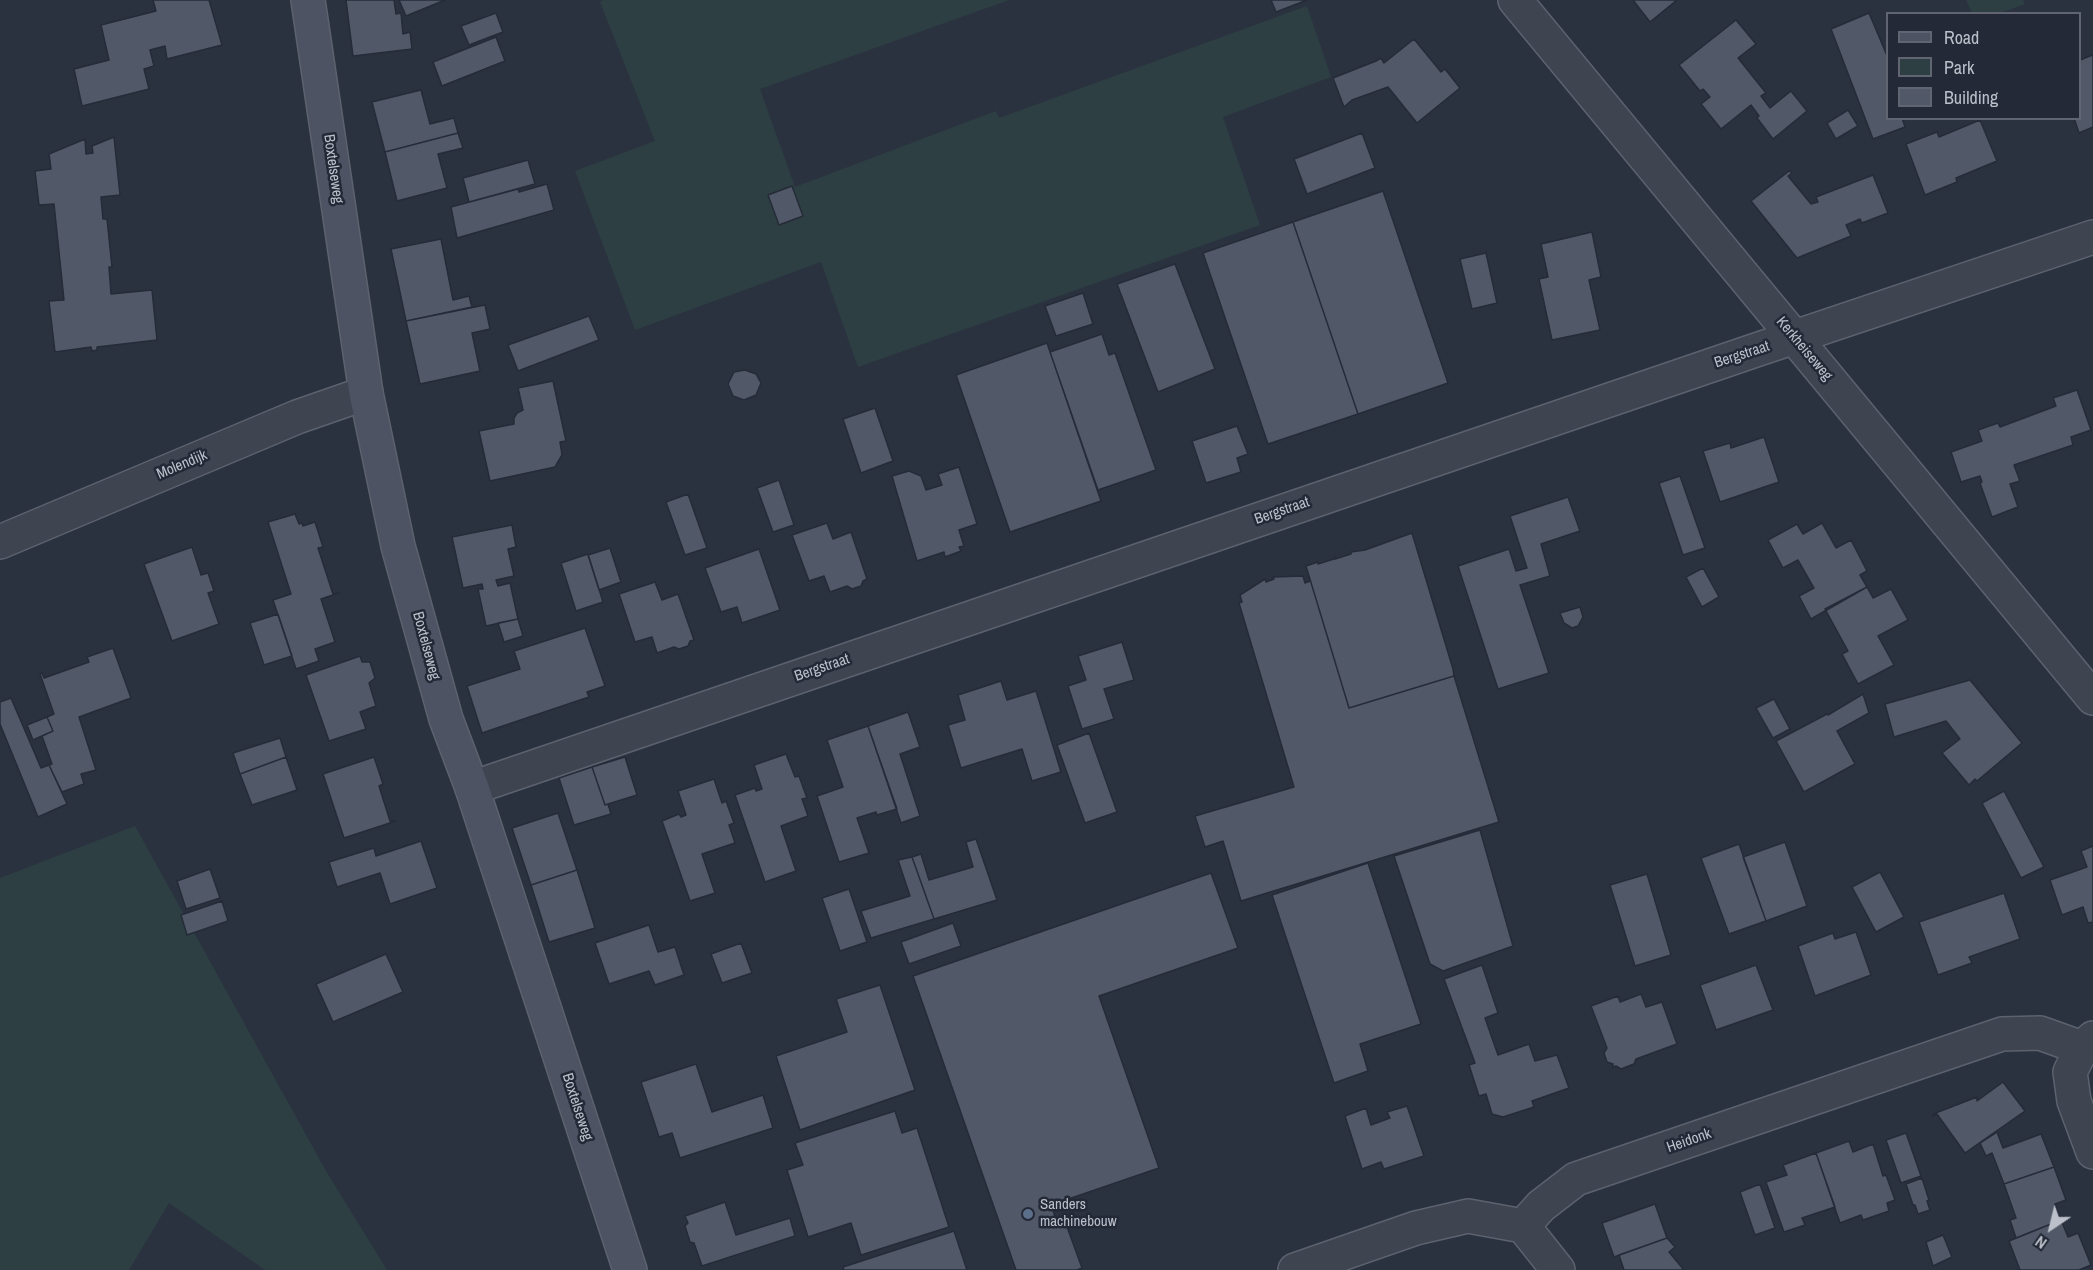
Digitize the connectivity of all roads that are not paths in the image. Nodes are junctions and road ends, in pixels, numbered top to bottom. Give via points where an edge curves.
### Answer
1 (308, 0) edge
2 (1515, 0) edge
3 (2093, 237) edge
4 (1795, 338) junction
5 (366, 393) junction
6 (0, 542) edge
7 (2093, 698) edge
8 (472, 788) junction
9 (2088, 1043) edge
10 (2093, 1152) edge
11 (1523, 1226) junction
12 (630, 1270) edge
13 (1295, 1270) edge
14 (1558, 1270) edge

1 - 5 street, Boxtelseweg
2 - 4 street, Kerkheiseweg
3 - 4 street, Bergstraat
4 - 7 street, Kerkheiseweg
4 - 8 street, Bergstraat
5 - 6 street, Molendijk via 297,417
5 - 8 street, Boxtelseweg via 398,546 446,719
8 - 12 street, Boxtelseweg
9 - 10 street via 2070,1072 2074,1101
9 - 11 street, Heidonk via 2040,1033 2002,1034 1576,1179 1541,1206
11 - 13 street via 1468,1216 1416,1228
11 - 14 street

